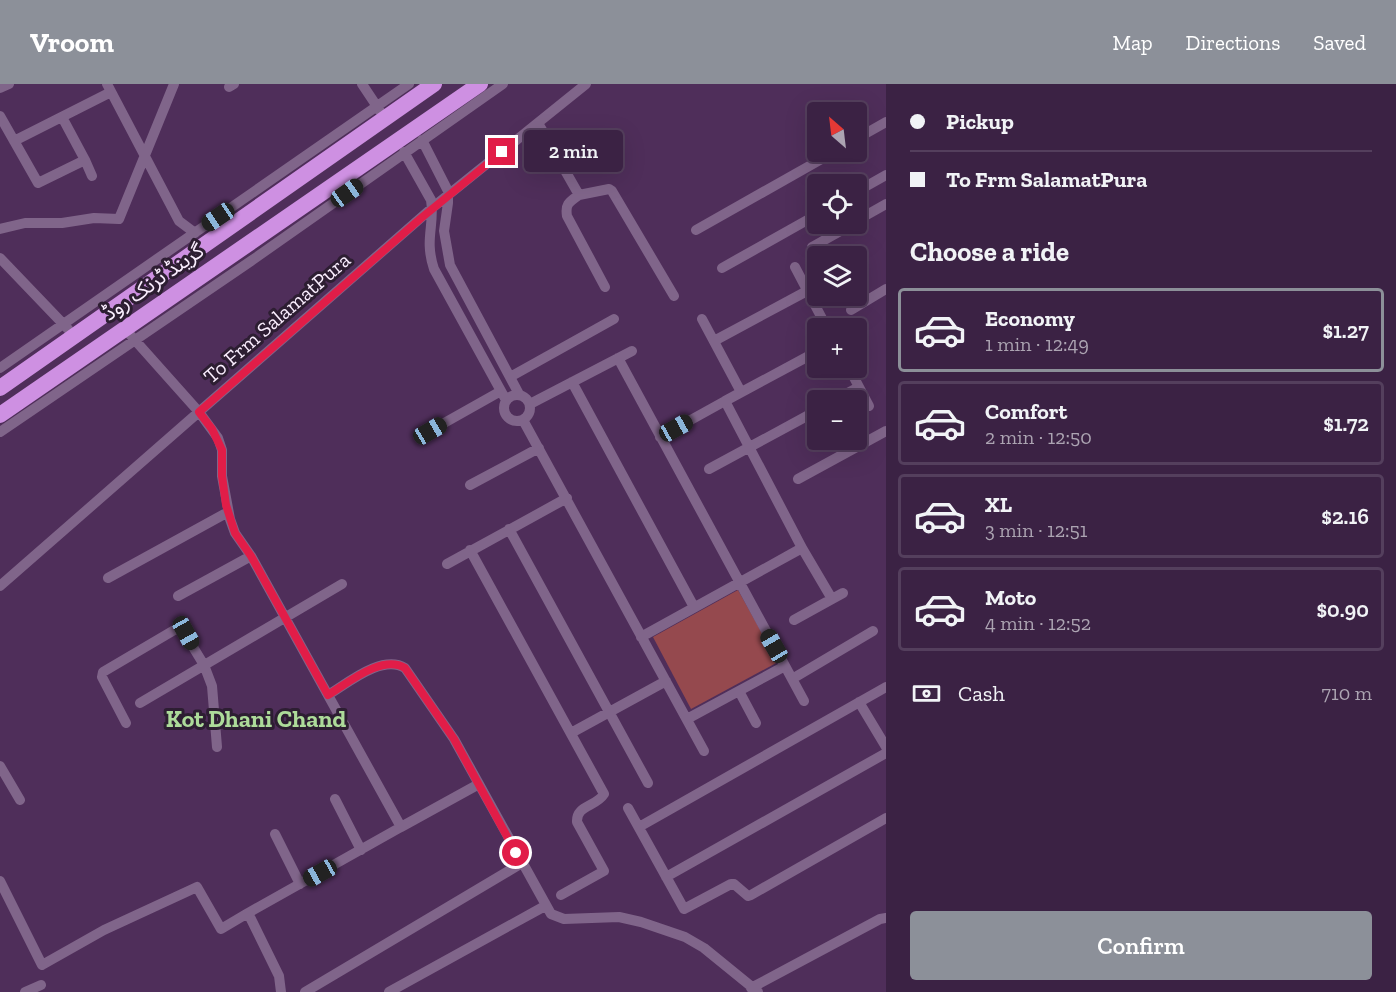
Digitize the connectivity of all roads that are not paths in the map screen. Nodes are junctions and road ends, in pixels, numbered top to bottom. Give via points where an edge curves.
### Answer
1 (9, 84) edge
2 (174, 84) edge
3 (362, 84) edge
4 (409, 84) edge
5 (434, 84) edge
6 (480, 84) edge
7 (503, 84) edge
8 (586, 84) edge
9 (0, 88) edge
10 (109, 88) edge
11 (380, 113) junction
12 (0, 116) edge
13 (62, 117) junction
14 (886, 122) edge
15 (538, 123) junction
16 (867, 133) edge
17 (422, 140) junction
18 (15, 141) junction
19 (404, 152) junction
20 (144, 157) junction
21 (85, 160) junction
22 (816, 162) edge
23 (886, 175) edge
24 (92, 176) dead end
25 (867, 186) edge
26 (579, 195) junction
27 (448, 197) junction
28 (886, 204) edge
29 (432, 208) junction
30 (255, 209) junction
31 (867, 215) edge
32 (807, 220) edge
33 (222, 223) junction
34 (0, 229) edge
35 (271, 229) junction
36 (696, 230) dead end
37 (195, 233) junction
38 (834, 234) edge
39 (814, 246) edge
40 (246, 255) junction
41 (0, 258) edge
42 (795, 267) dead end
43 (722, 268) dead end
44 (605, 287) dead end
45 (886, 289) edge
46 (807, 291) joint
47 (674, 296) dead end
48 (851, 310) dead end
49 (614, 319) dead end
50 (702, 319) dead end
51 (69, 331) junction
52 (130, 335) junction
53 (714, 341) junction
54 (632, 351) dead end
55 (807, 357) edge
56 (618, 358) junction
57 (0, 368) edge
58 (510, 377) junction
59 (854, 378) edge
60 (572, 382) junction
61 (859, 387) junction
62 (0, 388) edge
63 (853, 390) edge
64 (741, 392) junction
65 (519, 394) junction
66 (503, 395) junction
67 (725, 401) junction
68 (530, 404) junction
69 (869, 406) dead end
70 (199, 412) junction
71 (0, 415) edge
72 (807, 416) edge
73 (523, 420) junction
74 (430, 431) dead end
75 (886, 431) edge
76 (0, 432) edge
77 (660, 437) junction
78 (749, 447) junction
79 (538, 448) junction
80 (709, 469) dead end
81 (798, 480) dead end
82 (470, 485) dead end
83 (567, 498) junction
84 (228, 512) junction
85 (509, 529) junction
86 (802, 548) junction
87 (470, 550) junction
88 (251, 556) junction
89 (447, 564) dead end
90 (108, 578) dead end
91 (738, 583) junction
92 (342, 584) dead end
93 (0, 586) edge
94 (843, 593) dead end
95 (178, 596) dead end
96 (832, 599) junction
97 (694, 607) junction
98 (285, 618) junction
99 (794, 620) dead end
100 (873, 632) dead end
101 (641, 637) junction
102 (204, 665) junction
103 (785, 666) junction
104 (792, 679) junction
105 (666, 681) junction
106 (886, 687) edge
107 (739, 691) junction
108 (328, 695) junction
109 (804, 701) dead end
110 (859, 702) junction
111 (140, 703) dead end
112 (609, 712) junction
113 (687, 719) junction
114 (126, 723) dead end
115 (756, 723) dead end
116 (571, 733) junction
117 (217, 747) dead end
118 (886, 747) edge
119 (704, 751) dead end
120 (886, 753) edge
121 (0, 766) edge
122 (648, 783) dead end
123 (479, 784) junction
124 (335, 799) dead end
125 (20, 800) dead end
126 (628, 808) dead end
127 (886, 818) edge
128 (401, 827) junction
129 (639, 827) junction
130 (275, 834) dead end
131 (361, 850) junction
132 (522, 863) junction
133 (666, 878) junction
134 (0, 880) edge
135 (300, 884) junction
136 (561, 896) dead end
137 (545, 906) junction
138 (249, 913) junction
139 (886, 918) edge
140 (40, 985) dead end
141 (754, 990) edge
142 (25, 992) edge
143 (281, 992) edge
144 (305, 992) edge
145 (389, 992) edge

1 - 9 street
2 - 20 street
3 - 11 street
4 - 11 street
5 - 11 highway, گرینڈ ٹرنک روڈ
6 - 35 highway, گرینڈ ٹرنک روڈ
7 - 17 street
8 - 15 street, To Frm SalamatPura
10 - 13 street
10 - 20 street
11 - 30 highway, گرینڈ ٹرنک روڈ
11 - 33 street
12 - 18 street
13 - 18 street
13 - 21 street
14 - 16 street
15 - 26 street
15 - 27 street, To Frm SalamatPura
17 - 19 street
17 - 27 street
18 - 21 street via 38,183
19 - 29 street
19 - 40 street
20 - 34 street via 119,219 25,223
20 - 37 street via 179,221
21 - 24 street
22 - 36 street
23 - 25 street
26 - 44 street via 565,207 567,216
26 - 47 street via 609,189 615,194
27 - 29 street, To Frm SalamatPura
27 - 58 street via 444,231 450,265
28 - 31 street
29 - 66 street via 428,248 434,269
29 - 70 street, To Frm SalamatPura
30 - 33 highway, گرینڈ ٹرنک روڈ
30 - 35 highway
32 - 43 street
33 - 37 street
33 - 51 highway, گرینڈ ٹرنک روڈ
35 - 40 highway, گرینڈ ٹرنک روڈ
37 - 51 street
38 - 39 street
40 - 52 highway, گرینڈ ٹرنک روڈ
41 - 51 street
42 - 46 street
45 - 48 street
46 - 53 street
49 - 58 street
50 - 53 street
51 - 57 street
51 - 62 highway, گرینڈ ٹرنک روڈ
52 - 70 street
52 - 71 highway, گرینڈ ٹرنک روڈ
52 - 76 street
53 - 64 street
54 - 56 street
55 - 64 street
56 - 60 street
56 - 77 street
58 - 65 street
59 - 61 street
60 - 68 street
60 - 97 street
61 - 63 street
61 - 69 street
64 - 67 street
65 - 66 street
65 - 68 street
66 - 73 street via 506,416 514,421
66 - 74 street
67 - 77 street
67 - 78 street
68 - 73 street
70 - 84 street via 222,450
70 - 93 street, To Frm SalamatPura
72 - 78 street
73 - 79 street
75 - 81 street
77 - 91 street
78 - 80 street
78 - 86 street
79 - 82 street
79 - 83 street
83 - 85 street
83 - 101 street
84 - 88 street via 235,533
84 - 90 street
85 - 87 street
85 - 112 street
86 - 91 street
86 - 96 street
87 - 89 street
87 - 116 street
88 - 95 street
88 - 98 street
91 - 97 street
91 - 103 street
92 - 98 street
94 - 96 street
96 - 99 street
97 - 101 street
98 - 102 street
98 - 108 street
100 - 104 street
101 - 105 street
102 - 111 street
102 - 114 street via 186,633 177,629 103,672
102 - 117 street via 212,686
103 - 104 street
103 - 107 street
104 - 109 street
105 - 112 street
105 - 113 street
106 - 110 street
107 - 113 street
107 - 115 street
108 - 123 street via 381,664 399,664 454,739
108 - 128 street
110 - 118 street
110 - 129 street
112 - 116 street
112 - 122 street
113 - 119 street
116 - 136 street via 604,794 576,816 604,872
120 - 133 street
121 - 125 street
123 - 128 street
123 - 132 street
124 - 131 street
126 - 129 street
127 - 133 street via 748,896 734,884 684,909
128 - 131 street
129 - 133 street
130 - 135 street
131 - 135 street
132 - 137 street
132 - 144 street
134 - 138 street via 42,965 104,930 197,887 221,930
135 - 138 street
137 - 141 street via 556,918 619,917 685,937
137 - 145 street
138 - 143 street via 279,976
139 - 141 street
140 - 142 street

